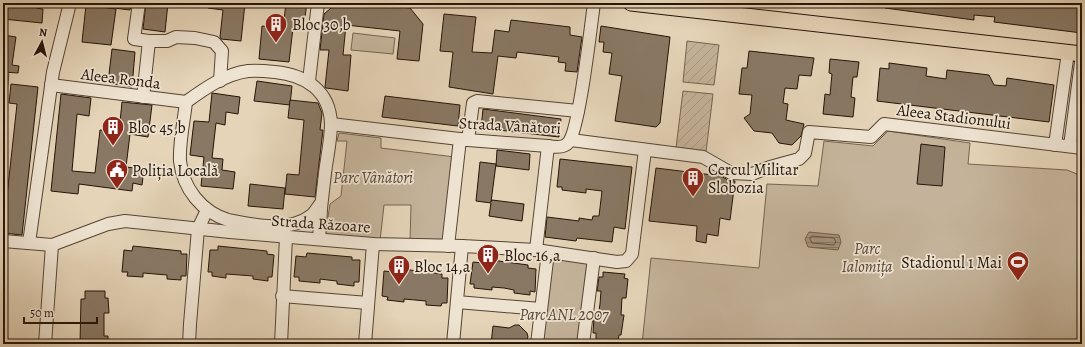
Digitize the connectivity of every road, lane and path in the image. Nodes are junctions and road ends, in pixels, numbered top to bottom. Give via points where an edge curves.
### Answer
1 (70, 3) edge
2 (139, 3) edge
3 (318, 3) edge
4 (594, 3) edge
5 (631, 3) edge
6 (698, 7) edge
7 (149, 41) junction
8 (1077, 54) edge
9 (220, 81) junction
10 (309, 81) junction
11 (52, 85) junction
12 (143, 97) junction
13 (186, 102) junction
14 (578, 111) junction
15 (331, 124) junction
16 (464, 139) junction
17 (571, 140) junction
18 (1055, 145) junction
19 (548, 146) junction
20 (1076, 147) edge
21 (645, 150) junction
22 (321, 203) junction
23 (207, 210) junction
24 (198, 229) junction
25 (286, 237) junction
26 (319, 239) junction
27 (3, 241) edge
28 (29, 243) junction
29 (373, 244) junction
30 (52, 245) junction
31 (448, 246) junction
32 (462, 246) junction
33 (542, 251) junction
34 (594, 258) junction
35 (282, 296) junction
36 (457, 302) junction
37 (368, 303) junction
38 (541, 309) junction
39 (45, 344) edge
40 (189, 344) edge
41 (281, 344) edge
42 (365, 344) edge
43 (453, 344) edge
44 (537, 344) edge
45 (584, 344) edge

1 - 11 street via 57,52
2 - 7 street via 134,39
3 - 10 street
4 - 14 street, Strada Vânători
5 - 6 main road
6 - 8 main road
7 - 9 street via 168,41 176,37 214,42 222,51
7 - 12 street
8 - 18 street
8 - 20 street, Aleea Stadionului
9 - 10 street via 249,71 286,73
9 - 13 street
10 - 15 street via 327,106
11 - 12 street, Aleea Ronda
11 - 28 street
12 - 13 street, Aleea Ronda
13 - 23 street via 180,162 190,190 197,202
14 - 16 street via 477,101 473,103
14 - 17 street, Strada Vânători
15 - 16 street, Strada Vânători
15 - 22 street
16 - 19 street, Strada Vânători
16 - 31 street
17 - 19 street, Strada Vânători via 567,145
17 - 21 street, Aleea Stadionului
18 - 20 street, Aleea Stadionului
18 - 21 street, Aleea Stadionului via 884,124 871,137 809,132 805,153 799,159 752,174 731,173 703,157
19 - 33 street
21 - 34 street, Strada Răzoare via 632,254 626,261 617,262
22 - 23 street via 313,214 285,226 228,220 219,218
22 - 26 street
23 - 24 street
24 - 25 street, Strada Răzoare
24 - 30 street, Strada Răzoare via 125,221 108,224
24 - 40 street
25 - 26 street, Strada Răzoare
25 - 35 street
26 - 29 street, Strada Răzoare
27 - 28 street, Strada Răzoare
28 - 30 street, Strada Răzoare
29 - 31 street, Strada Răzoare
29 - 37 street
30 - 39 street
31 - 32 street, Strada Răzoare
32 - 33 street, Strada Răzoare
32 - 36 street
33 - 34 street, Strada Răzoare
33 - 38 street
34 - 45 street
35 - 37 street
35 - 41 street
36 - 38 street
36 - 43 street
37 - 42 street
38 - 44 street

